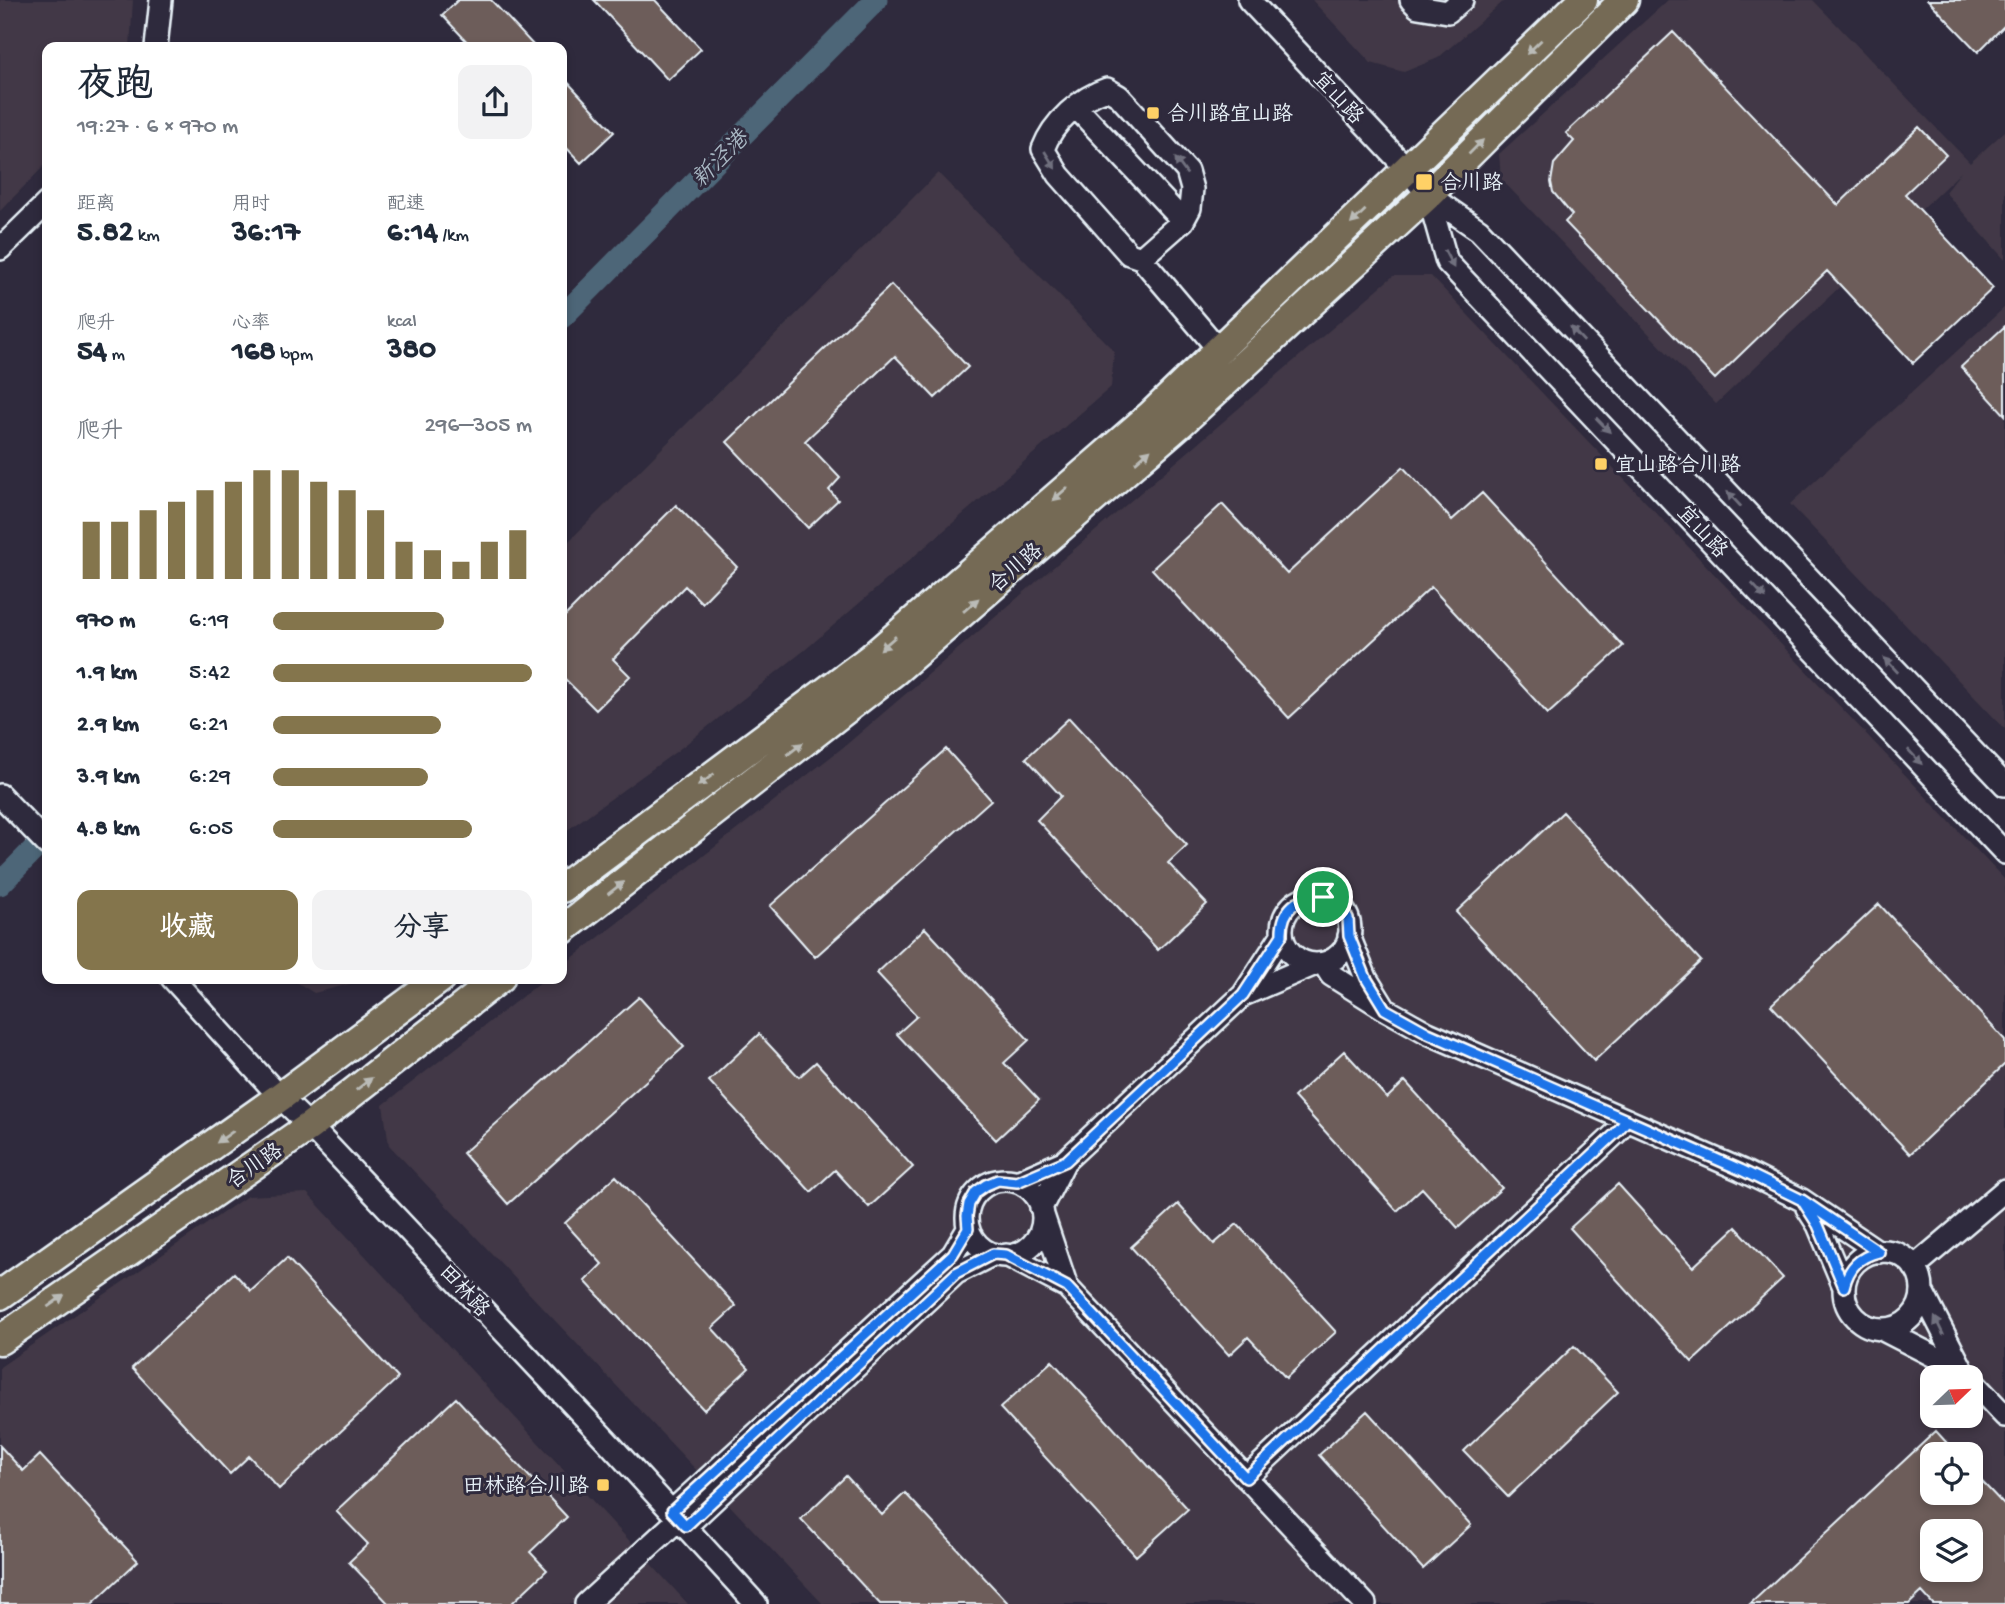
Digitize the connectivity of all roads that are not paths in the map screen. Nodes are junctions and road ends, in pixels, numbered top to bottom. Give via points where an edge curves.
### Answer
1 (160, 0) edge
2 (1249, 0) edge
3 (1411, 0) edge
4 (1462, 0) edge
5 (1583, 0) edge
6 (1624, 0) edge
7 (156, 42) edge
8 (1076, 107) junction
9 (1407, 169) junction
10 (1428, 195) junction
11 (42, 207) edge
12 (1183, 222) junction
13 (0, 249) edge
14 (1142, 258) junction
15 (1219, 350) junction
16 (2005, 785) edge
17 (0, 795) edge
18 (42, 839) edge
19 (2005, 853) edge
20 (567, 884) edge
21 (567, 926) edge
22 (1282, 935) junction
23 (1349, 936) junction
24 (1318, 964) junction
25 (177, 984) edge
26 (433, 984) edge
27 (492, 984) edge
28 (1243, 995) junction
29 (1385, 1009) junction
30 (281, 1097) junction
31 (1627, 1120) junction
32 (310, 1126) junction
33 (1066, 1161) junction
34 (1017, 1182) junction
35 (2005, 1190) edge
36 (1802, 1200) junction
37 (1041, 1211) junction
38 (968, 1229) junction
39 (1879, 1252) junction
40 (1000, 1255) junction
41 (1914, 1267) junction
42 (1067, 1287) junction
43 (1844, 1287) junction
44 (1922, 1291) junction
45 (0, 1295) edge
46 (1881, 1329) junction
47 (0, 1340) edge
48 (1947, 1365) edge
49 (1961, 1365) edge
50 (1983, 1393) edge
51 (2005, 1416) edge
52 (1246, 1478) junction
53 (679, 1519) junction
54 (586, 1604) edge
55 (756, 1604) edge
56 (1365, 1604) edge

1 - 7 street
2 - 9 street, 宜山路
3 - 4 street via 1418,7 1448,12
5 -> 9 main road, 合川路
10 -> 6 main road, 合川路
8 - 12 street
12 -> 8 street via 1192,189 1187,171 1119,96 1107,89 1087,95
8 -> 14 street via 1048,134 1043,149 1059,175 1129,254
9 - 10 street, 宜山路
9 -> 15 main road, 合川路
16 -> 10 street, 宜山路 via 1479,230
10 -> 19 street, 宜山路 via 1447,262
21 -> 10 main road, 合川路 via 895,671 1181,423
11 - 13 street
12 - 14 street
14 - 15 street
15 -> 20 main road, 合川路 via 1151,415 871,658
17 - 18 street
22 - 23 street via 1285,914 1301,899 1312,896 1342,908
22 - 24 street via 1292,955
22 - 28 street
23 - 24 street via 1343,951
23 - 29 street
24 - 28 street
24 - 29 street
25 - 30 street, 田林路
26 - 30 main road, 合川路
32 -> 27 main road, 合川路
28 - 33 street
29 - 31 street via 1428,1033
30 - 32 street, 田林路
30 -> 45 main road, 合川路
31 - 36 street
31 - 52 street
47 -> 32 main road, 合川路
32 - 53 street, 田林路
33 - 34 street
33 - 37 street
34 - 37 street via 1033,1192
34 - 38 street via 998,1180 976,1192 969,1204
35 - 41 street
36 - 39 street
36 - 43 street via 1818,1225
37 - 40 street via 1041,1227 1029,1247
37 - 42 street
38 - 40 street via 974,1240
38 - 53 street via 953,1254
39 - 41 street via 1904,1258
39 - 43 street via 1855,1263
40 - 42 street
40 - 53 street via 956,1273
41 - 44 street
42 - 52 street
43 - 46 street via 1850,1312 1858,1321
44 - 46 street via 1914,1314 1905,1323
49 -> 44 street
46 - 48 street
50 - 51 street
52 - 56 street
53 - 54 street
53 - 55 street, 田林路

